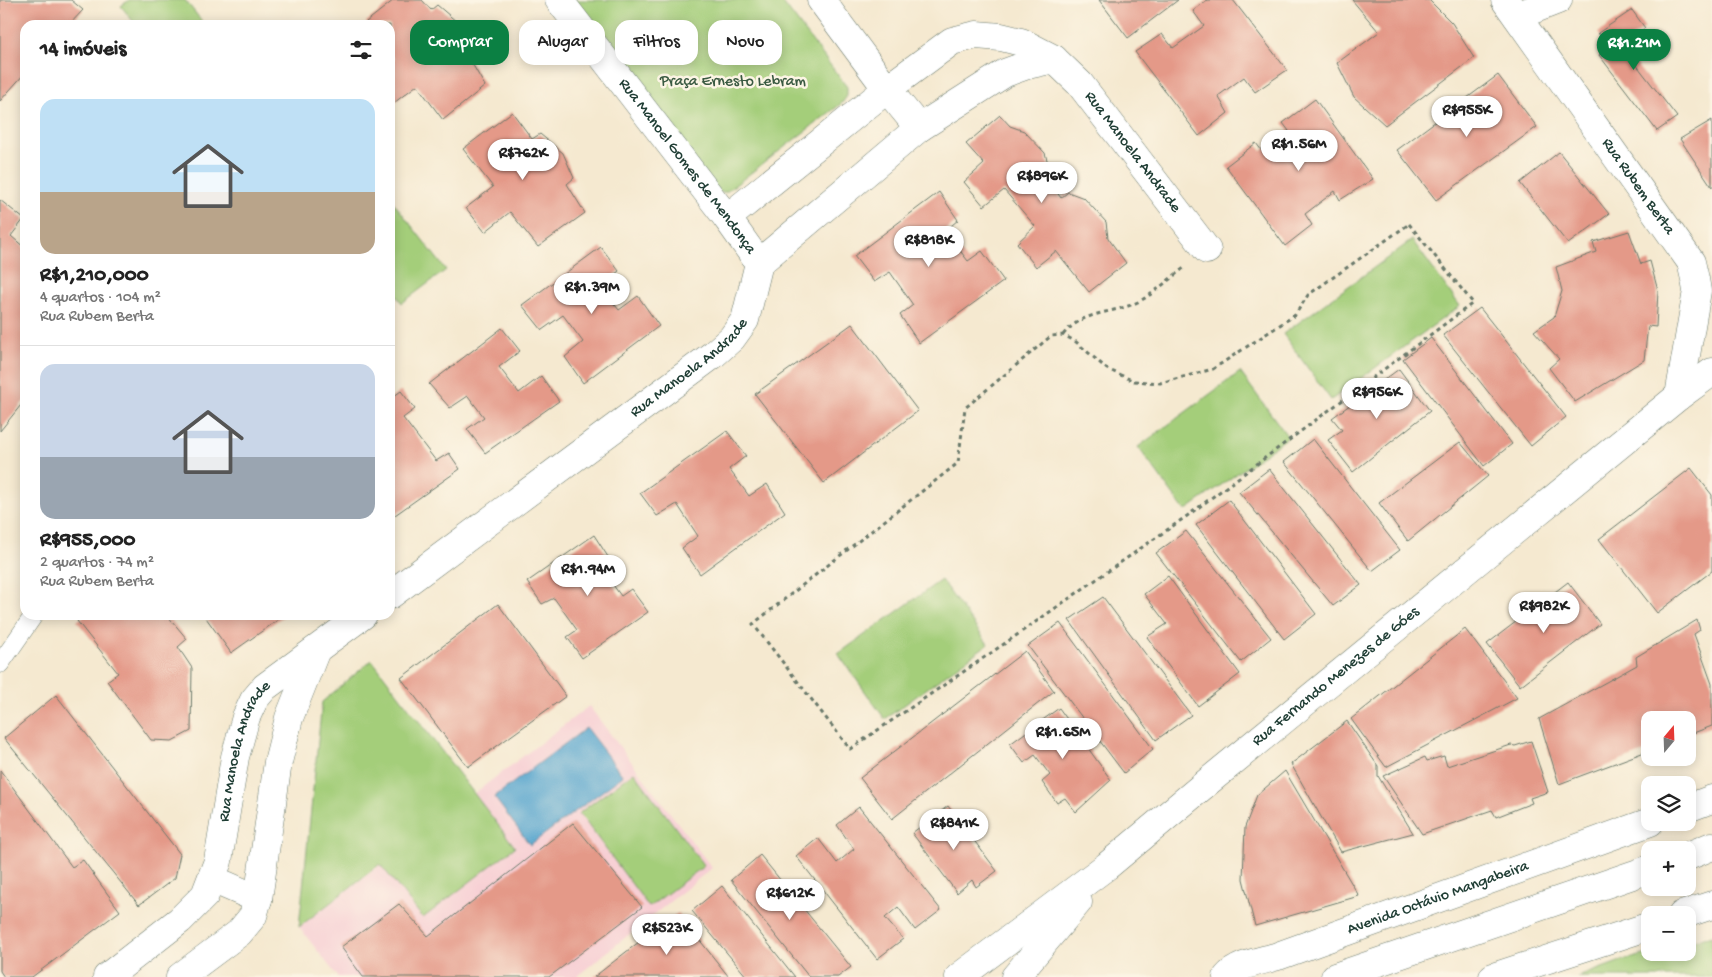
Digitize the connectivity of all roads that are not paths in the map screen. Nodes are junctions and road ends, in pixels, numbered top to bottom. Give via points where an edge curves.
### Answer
1 (559, 0) edge
2 (821, 0) edge
3 (1558, 0) edge
4 (1511, 8) edge
5 (1054, 59) junction
6 (887, 89) junction
7 (919, 128) junction
8 (727, 218) junction
9 (1207, 250) road end
10 (759, 263) junction
11 (1712, 372) edge
12 (1679, 396) junction
13 (395, 591) edge
14 (31, 620) edge
15 (356, 620) edge
16 (316, 650) junction
17 (0, 664) edge
18 (1712, 799) edge
19 (1696, 805) edge
20 (1641, 825) edge
21 (1712, 846) edge
22 (1696, 853) edge
23 (1107, 866) junction
24 (1641, 872) edge
25 (212, 879) junction
26 (258, 899) junction
27 (1712, 905) edge
28 (1696, 910) edge
29 (1641, 929) edge
30 (107, 977) edge
31 (180, 977) edge
32 (958, 977) edge
33 (1015, 977) edge
34 (1227, 977) edge
35 (1334, 977) edge
36 (1493, 977) edge

1 - 8 street, Rua Manoel Gomes de Mendonça
2 - 6 street
3 - 4 street
4 - 12 street, Rua Rubem Berta via 1691,262 1697,291
5 - 6 street, Rua Manoela Andrade via 1022,42 976,35 952,41
5 - 7 street via 1005,73
5 - 9 street, Rua Manoela Andrade via 1080,84
6 - 7 street
6 - 8 street, Rua Manoela Andrade
7 - 10 street
8 - 10 street, Rua Manoel Gomes de Mendonça
10 - 13 street, Rua Manoela Andrade via 745,320 732,338
11 - 12 street, Rua Fernando Menezes de Góes
12 - 23 street, Rua Fernando Menezes de Góes
14 - 17 lane
15 - 16 street, Rua Manoela Andrade
16 - 25 street, Rua Manoela Andrade via 265,687 250,708 235,757 218,861
16 - 26 street, Rua Manoela Andrade via 290,718 278,762
18 - 19 street
20 - 34 street, Avenida Octávio Mangabeira via 1241,967
21 - 22 street
23 - 32 street, Rua Fernando Menezes de Góes
23 - 33 street
24 - 35 street
25 - 26 street
25 - 30 street, Rua Manoela Andrade via 205,895 180,920
26 - 31 street, Rua Manoela Andrade via 253,916 239,933
27 - 28 street
29 - 36 street

